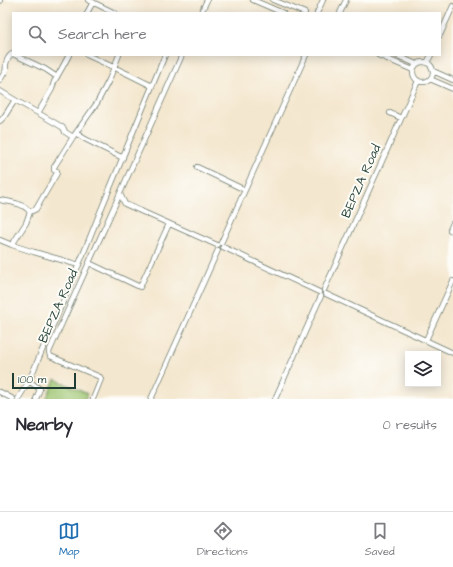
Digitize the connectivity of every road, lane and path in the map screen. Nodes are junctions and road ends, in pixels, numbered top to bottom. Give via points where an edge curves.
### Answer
1 (207, 0) edge
2 (254, 0) edge
3 (274, 0) edge
4 (323, 0) edge
5 (346, 0) edge
6 (91, 1) edge
7 (453, 6) edge
8 (87, 12) edge
9 (113, 12) edge
10 (201, 12) edge
11 (281, 12) edge
12 (303, 12) edge
13 (317, 12) edge
14 (340, 12) edge
15 (441, 33) edge
16 (12, 54) edge
17 (18, 56) edge
18 (68, 56) edge
19 (89, 56) edge
20 (119, 56) edge
21 (165, 56) edge
22 (182, 56) edge
23 (306, 56) edge
24 (380, 56) edge
25 (398, 56) edge
26 (430, 56) edge
27 (427, 63) junction
28 (416, 64) junction
29 (114, 67) junction
30 (413, 70) junction
31 (433, 71) junction
32 (57, 77) junction
33 (430, 79) junction
34 (0, 80) edge
35 (453, 80) edge
36 (418, 81) junction
37 (152, 86) junction
38 (453, 89) edge
39 (0, 91) edge
40 (15, 100) junction
41 (38, 113) junction
42 (390, 113) dead end
43 (401, 118) junction
44 (0, 121) edge
45 (75, 135) junction
46 (123, 158) junction
47 (197, 167) dead end
48 (245, 190) junction
49 (120, 194) junction
50 (0, 200) edge
51 (30, 212) junction
52 (453, 223) edge
53 (169, 224) junction
54 (453, 231) edge
55 (0, 240) edge
56 (12, 245) junction
57 (220, 246) junction
58 (89, 263) junction
59 (79, 265) junction
60 (453, 281) edge
61 (322, 293) junction
62 (426, 340) junction
63 (453, 353) edge
64 (29, 381) junction
65 (0, 392) edge
66 (12, 399) edge
67 (18, 399) edge
68 (36, 399) edge
69 (93, 399) edge
70 (151, 399) edge
71 (275, 399) edge

1 - 10 street
2 - 11 street
3 - 12 street
4 - 13 street
5 - 14 street
6 - 8 street
6 - 9 street
7 - 15 street
16 - 34 street via 8,56 6,70
17 - 32 street
18 - 32 street
19 - 29 street
20 - 29 street
21 - 37 street
22 - 49 street, BEPZA Road
23 - 48 street
24 - 30 street
25 - 28 street
26 - 27 street
27 - 28 street
27 - 31 street
28 - 30 street
29 - 37 street
29 - 45 street via 97,103
30 - 36 street
31 - 33 street
31 - 35 street
32 - 41 street
33 - 36 street
33 - 38 street
36 - 43 street, BEPZA Road
37 - 46 street
39 - 40 street
40 - 41 street
40 - 44 street
41 - 45 street via 62,127 65,132
42 - 43 street
43 - 61 street, BEPZA Road
45 - 46 street
45 - 51 street via 54,168 57,173 36,208
46 - 59 street
47 - 48 street
48 - 57 street
49 - 53 street via 125,204
49 - 58 street, BEPZA Road
50 - 51 street via 22,205
51 - 56 street
52 - 54 street via 450,230
53 - 57 street
53 - 58 street via 140,287
55 - 56 street
56 - 59 street
57 - 61 street
57 - 70 street
58 - 69 street, BEPZA Road via 49,352 50,356 100,377
59 - 64 street
60 - 62 street
61 - 62 street
61 - 71 street, BEPZA Road
62 - 63 street
64 - 67 street
64 - 68 street via 40,388
65 - 66 street

